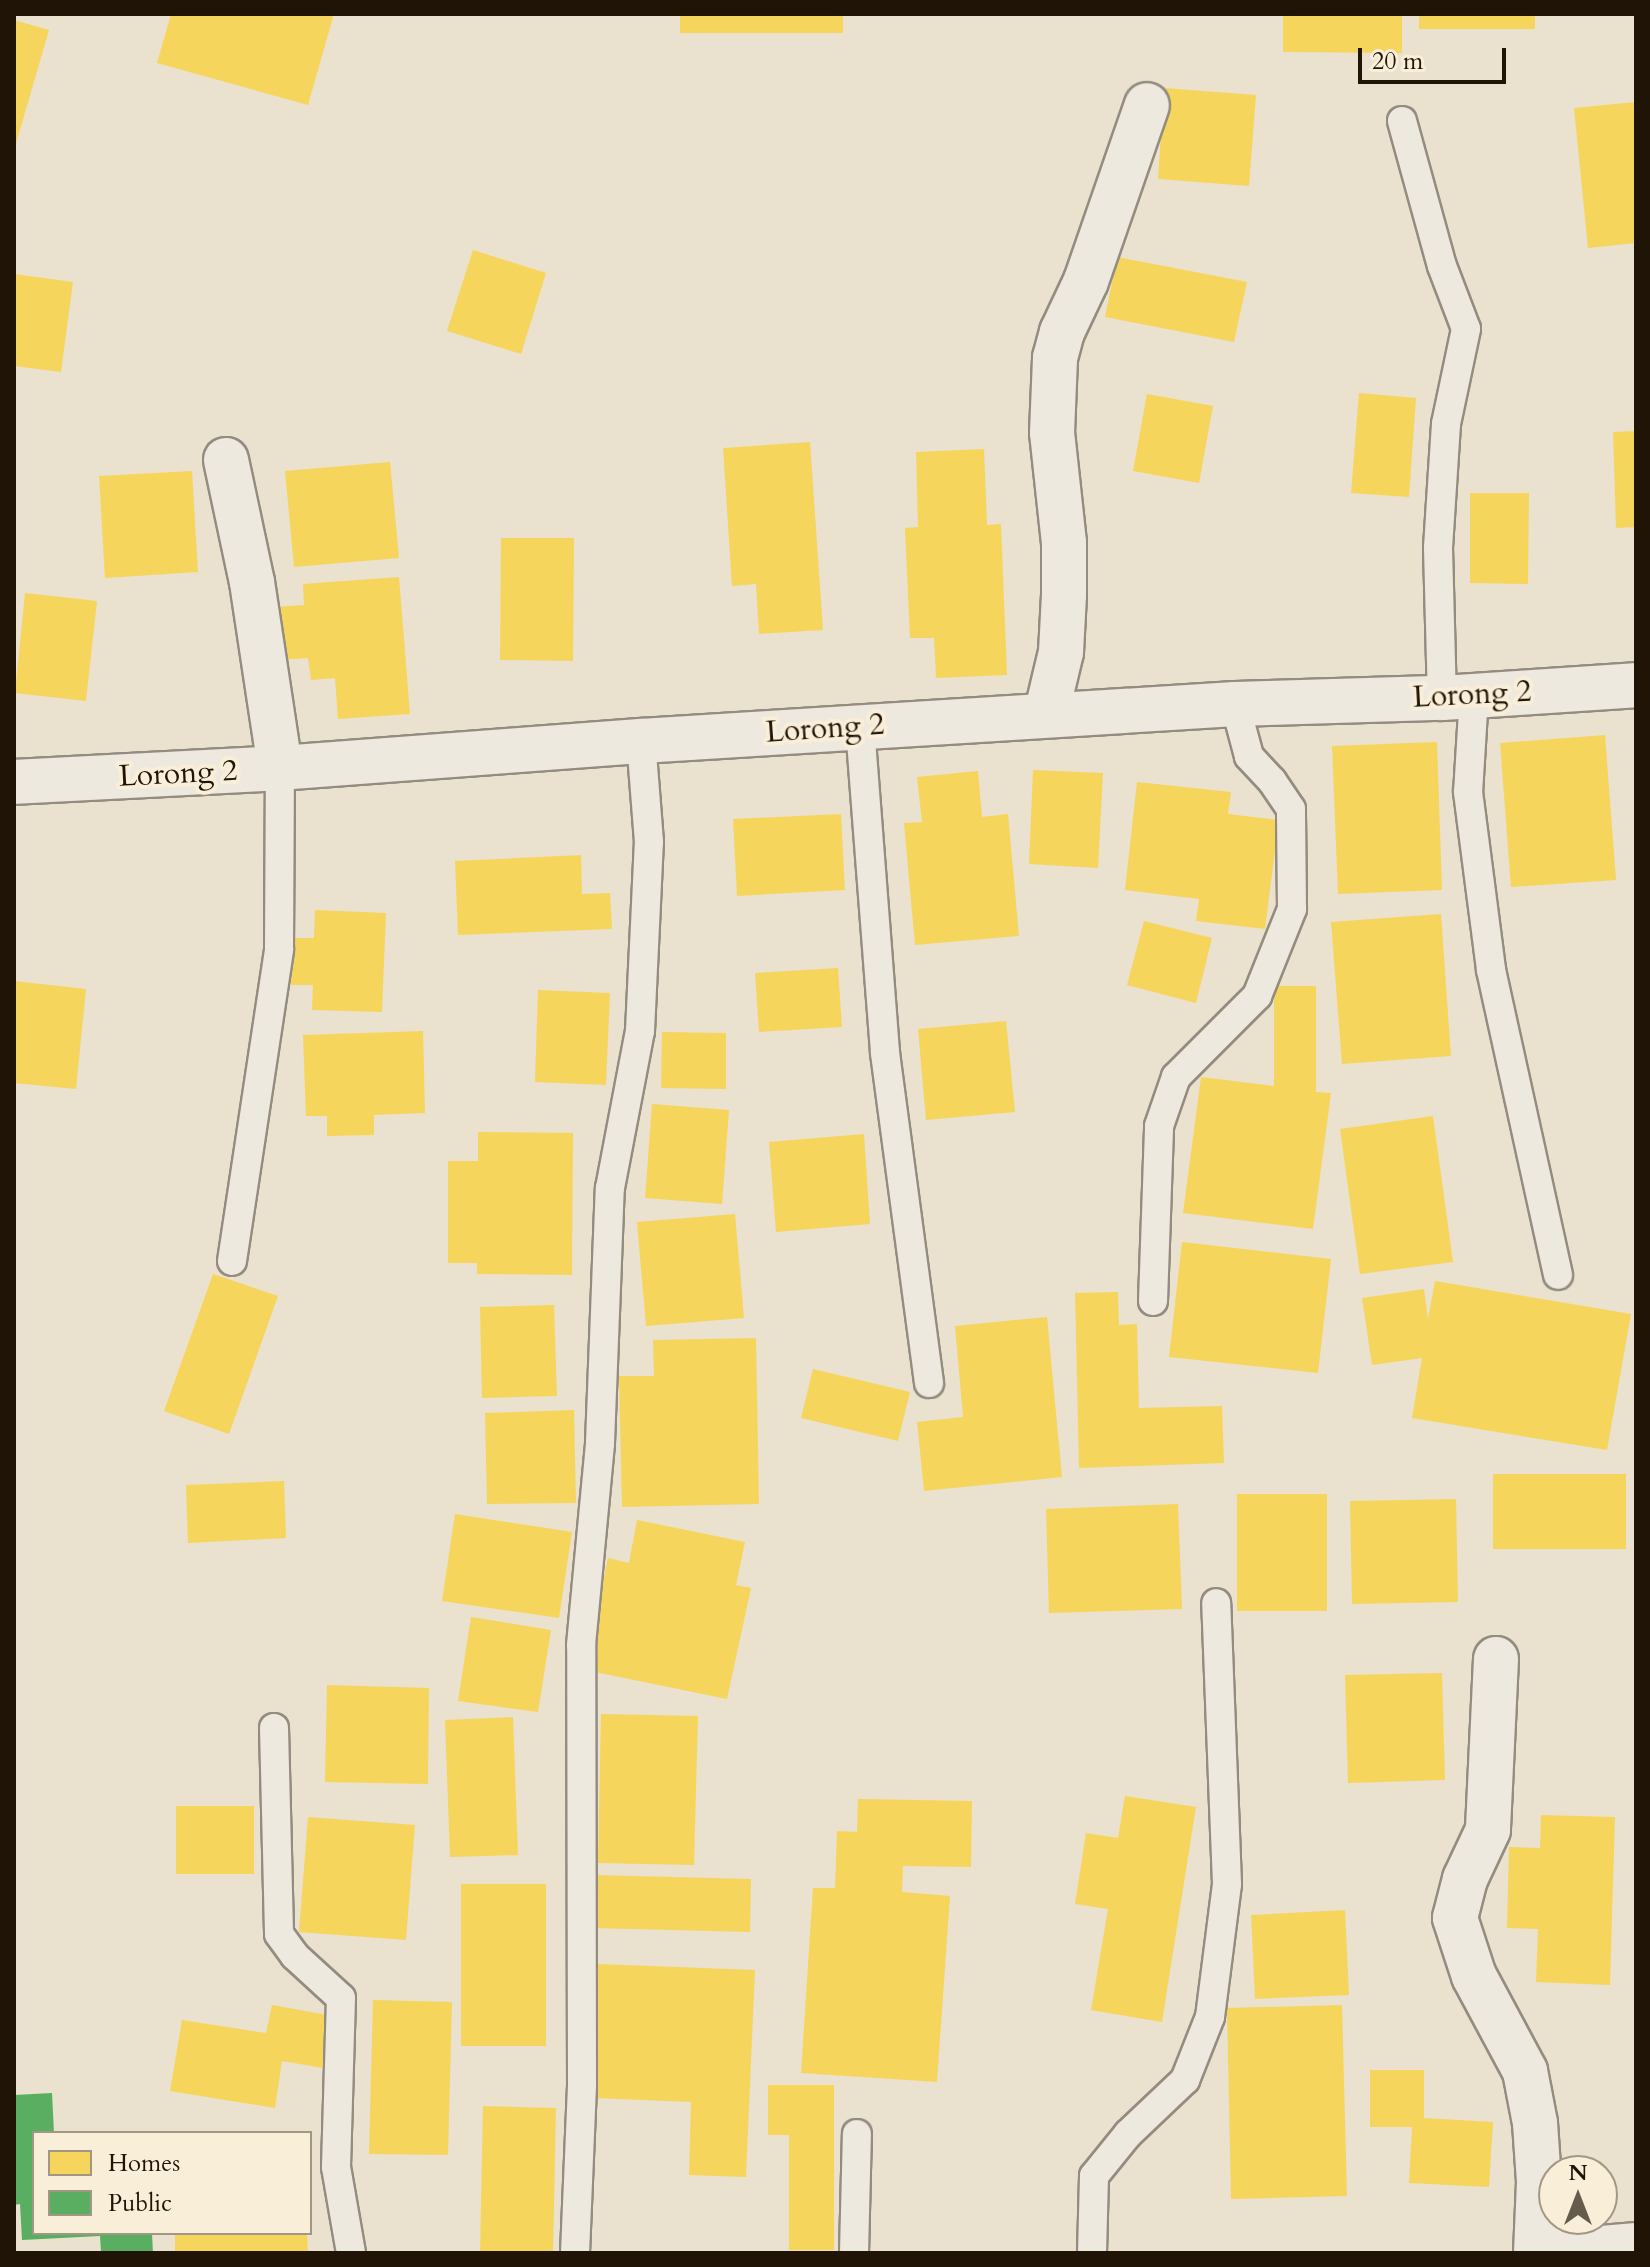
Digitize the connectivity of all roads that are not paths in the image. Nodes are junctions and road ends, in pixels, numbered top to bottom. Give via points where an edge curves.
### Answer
1 (1147, 105) dead end
2 (1402, 121) dead end
3 (226, 460) dead end
4 (1636, 685) edge
5 (1458, 696) junction
6 (1235, 704) junction
7 (1046, 715) junction
8 (860, 727) junction
9 (641, 741) junction
10 (280, 768) junction
11 (14, 782) edge
12 (232, 1261) dead end
13 (1558, 1275) dead end
14 (1153, 1301) dead end
15 (929, 1383) dead end
16 (1216, 1603) dead end
17 (1496, 1659) dead end
18 (274, 1728) dead end
19 (857, 2134) dead end
20 (1636, 2245) edge
21 (351, 2253) edge
22 (575, 2253) edge
23 (854, 2253) edge
24 (1092, 2253) edge
25 (1539, 2253) edge

1 - 7 street via 1055,358 1052,433 1064,595 1061,652
2 - 5 lane via 1442,266 1466,329 1446,424 1438,548
3 - 10 street via 252,582
4 - 5 street, Lorong 2
5 - 6 street, Lorong 2
5 - 13 lane via 1491,970
6 - 7 street, Lorong 2
6 - 14 lane via 1249,756 1291,809 1292,909 1257,996 1176,1077 1159,1126
7 - 8 street, Lorong 2
8 - 9 street, Lorong 2
8 - 15 lane via 885,1053
9 - 10 street, Lorong 2
9 - 22 lane via 649,842 640,1031 610,1188 600,1443 581,1645 582,2085
10 - 11 street, Lorong 2
10 - 12 lane via 279,949
16 - 24 lane via 1227,1884 1210,2017 1185,2080 1128,2134 1094,2176
17 - 25 street via 1488,1830 1465,1879 1455,1918 1474,1976 1525,2071 1535,2123
18 - 21 lane via 279,1934 341,1998 336,2167
19 - 23 lane
20 - 25 street

